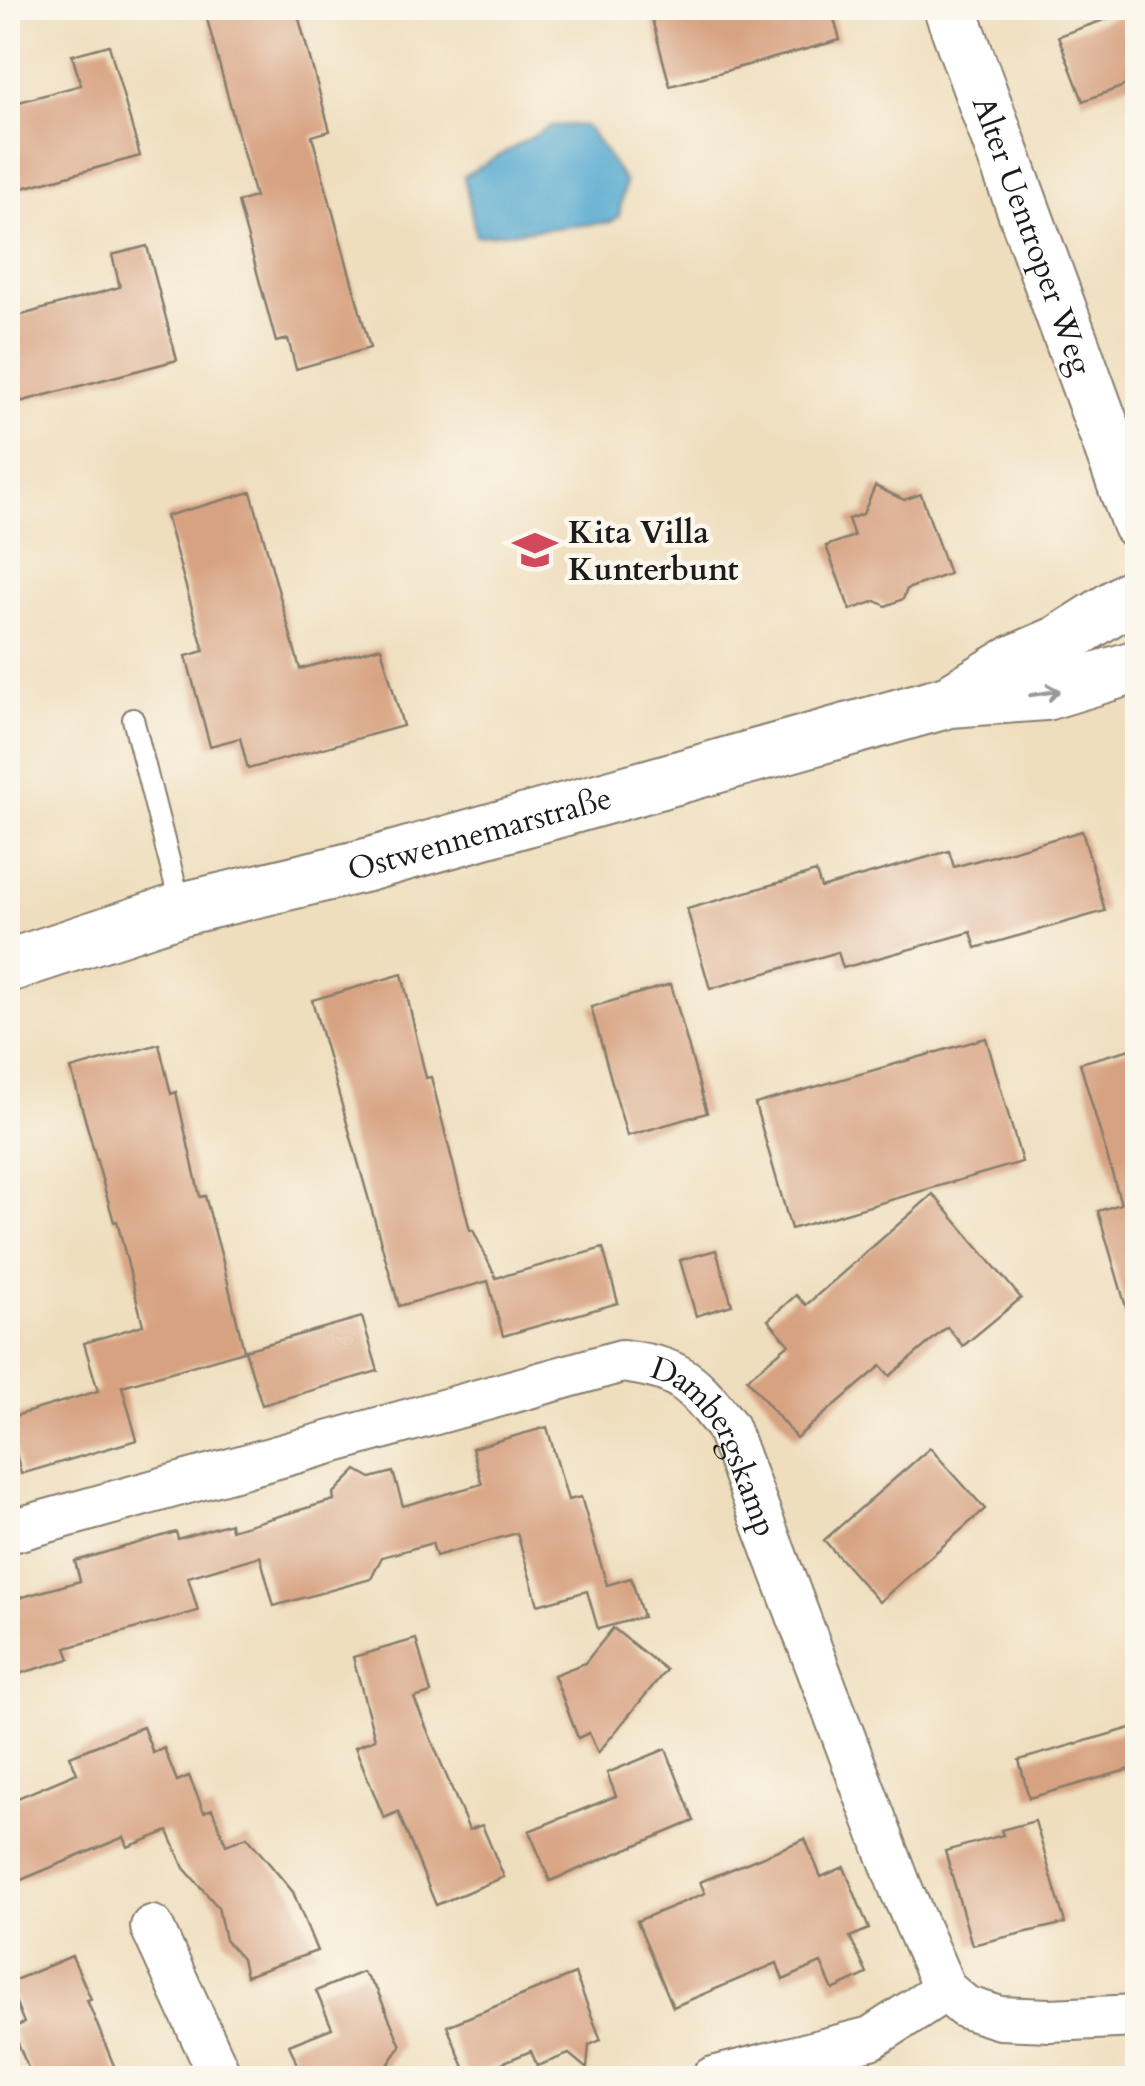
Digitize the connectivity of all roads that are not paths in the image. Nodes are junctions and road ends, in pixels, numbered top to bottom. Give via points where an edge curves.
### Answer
1 (950, 8) edge
2 (1138, 523) edge
3 (1138, 592) edge
4 (1138, 666) edge
5 (950, 701) junction
6 (133, 719) dead end
7 (181, 909) junction
8 (8, 966) edge
9 (8, 1532) edge
10 (152, 1927) dead end
11 (944, 1990) junction
12 (1138, 2016) edge
13 (221, 2078) edge
14 (713, 2078) edge

1 - 2 street, Alter Uentroper Weg
3 - 5 street, Ostwennemarstraße
5 -> 4 street, Ostwennemarstraße via 1046,694
5 - 7 street, Ostwennemarstraße via 363,866
6 - 7 lane
7 - 8 street, Ostwennemarstraße
9 - 11 street, Dambergskamp via 622,1361 680,1374 726,1427
10 - 13 street
11 - 12 street via 966,2008 1000,2018
11 - 14 street via 872,2038

